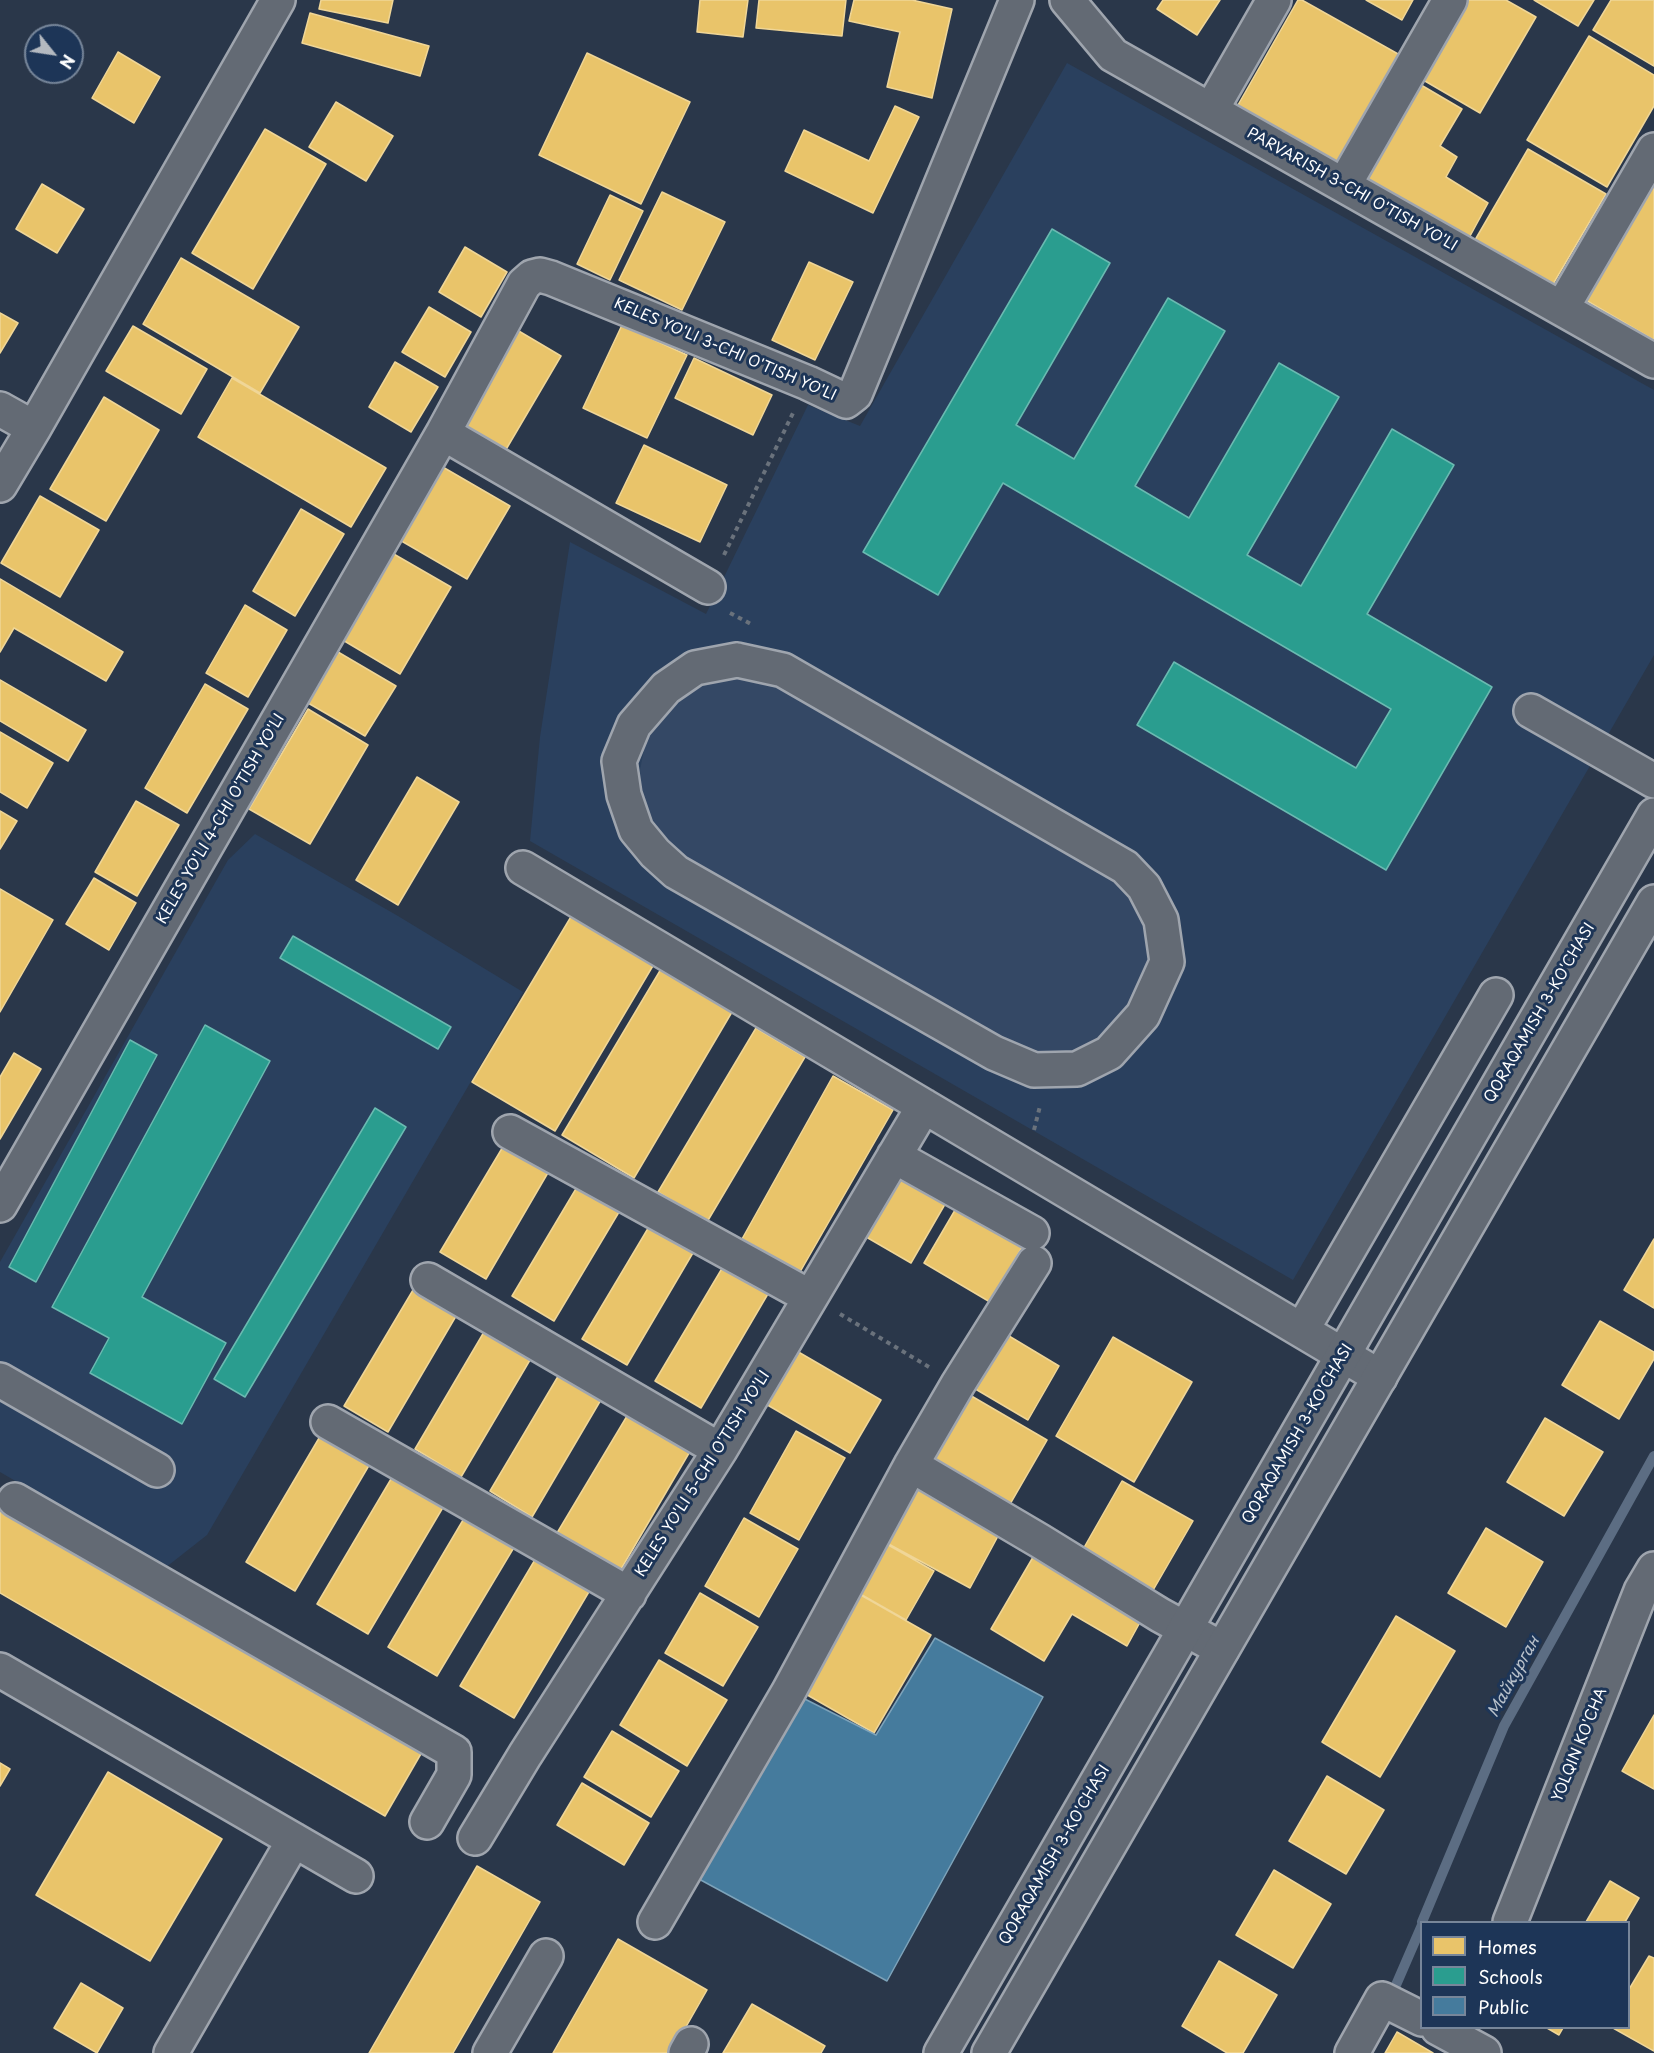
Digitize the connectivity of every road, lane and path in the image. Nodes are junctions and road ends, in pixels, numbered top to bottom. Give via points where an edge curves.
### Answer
1 (278, 0) edge
2 (1017, 0) edge
3 (1067, 0) edge
4 (1274, 0) edge
5 (1450, 0) edge
6 (1211, 110) junction
7 (1654, 150) edge
8 (1344, 185) junction
9 (1562, 308) junction
10 (1654, 361) edge
11 (808, 383) junction
12 (0, 409) edge
13 (34, 428) junction
14 (443, 433) junction
15 (0, 485) edge
16 (708, 587) joint
17 (1531, 711) dead end
18 (1654, 781) edge
19 (1654, 815) edge
20 (523, 868) dead end
21 (1654, 902) edge
22 (1496, 995) dead end
23 (1034, 1070) junction
24 (924, 1106) junction
25 (510, 1132) dead end
26 (894, 1156) junction
27 (1017, 1161) junction
28 (0, 1205) edge
29 (428, 1280) dead end
30 (810, 1297) junction
31 (1302, 1330) junction
32 (1344, 1355) junction
33 (1380, 1377) junction
34 (0, 1380) edge
35 (958, 1384) junction
36 (328, 1422) dead end
37 (720, 1450) junction
38 (911, 1465) junction
39 (157, 1470) dead end
40 (15, 1500) dead end
41 (1654, 1569) edge
42 (629, 1594) junction
43 (1186, 1629) junction
44 (1222, 1649) junction
45 (0, 1671) edge
46 (427, 1822) dead end
47 (475, 1838) dead end
48 (294, 1840) junction
49 (356, 1876) dead end
50 (1511, 1921) edge
51 (656, 1923) dead end
52 (546, 1956) dead end
53 (1420, 2018) edge
54 (171, 2053) edge
55 (490, 2053) edge
56 (941, 2053) edge
57 (989, 2053) edge
58 (1352, 2053) edge

1 - 13 street
2 - 11 street, KELES YO'LI 3-CHI O'TISH YO'LI via 855,394 846,401
3 - 6 street, PARVARISH 3-CHI O'TISH YO'LI via 1113,55
4 - 6 street
5 - 8 street
6 - 8 street, PARVARISH 3-CHI O'TISH YO'LI
7 - 9 street
8 - 9 street, PARVARISH 3-CHI O'TISH YO'LI
9 - 10 street, PARVARISH 3-CHI O'TISH YO'LI
11 - 14 street, KELES YO'LI 3-CHI O'TISH YO'LI via 540,275 524,284
11 - 16 path
12 - 13 street
13 - 15 street
14 - 16 street
14 - 28 street, KELES YO'LI 4-CHI O'TISH YO'LI
17 - 18 street
19 - 32 street, QORAQAMISH 3-KO'CHASI
20 - 24 street
21 - 33 street
22 - 31 street
23 - 23 street via 1077,1069 1109,1053 1143,1015 1167,962 1161,920 1144,887 1125,867 783,670 737,660 695,668 666,688 634,725 619,761 624,795 636,830 655,853 676,872 994,1053
23 - 27 path via 1040,1105 1034,1131
24 - 26 street, KELES YO'LI 5-CHI O'TISH YO'LI
24 - 27 street
25 - 30 street
26 - 30 street, KELES YO'LI 5-CHI O'TISH YO'LI
26 - 35 street via 1033,1248
27 - 31 street
29 - 37 street
30 - 35 path
30 - 37 street, KELES YO'LI 5-CHI O'TISH YO'LI
31 - 32 street
32 - 33 street
32 - 43 street, QORAQAMISH 3-KO'CHASI
33 - 44 street
34 - 39 street
35 - 38 street
36 - 42 street
37 - 42 street, KELES YO'LI 5-CHI O'TISH YO'LI
38 - 43 street
38 - 51 street
40 - 46 street via 454,1752 454,1775
41 - 50 street, YOLQIN KO'CHA via 1641,1591
42 - 47 street, KELES YO'LI 5-CHI O'TISH YO'LI
43 - 44 street
43 - 56 street, QORAQAMISH 3-KO'CHASI
44 - 57 street
45 - 48 street
48 - 49 street
48 - 54 street
52 - 55 street
53 - 58 street via 1382,1999

